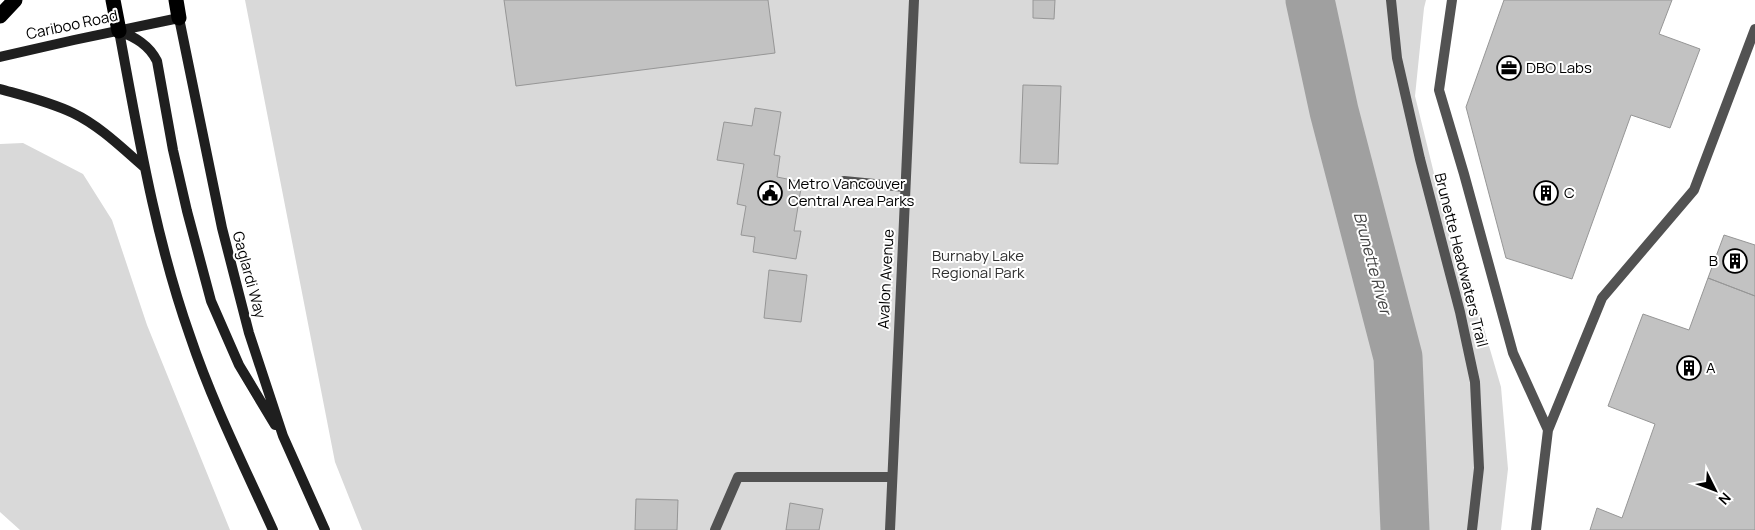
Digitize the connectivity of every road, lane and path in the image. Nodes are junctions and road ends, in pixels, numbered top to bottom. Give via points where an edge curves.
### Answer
1 (15, 0) edge
2 (113, 0) edge
3 (176, 0) edge
4 (914, 0) edge
5 (1391, 0) edge
6 (1452, 0) edge
7 (0, 16) edge
8 (179, 18) junction
9 (1755, 29) edge
10 (119, 31) junction
11 (0, 57) edge
12 (0, 89) edge
13 (144, 167) junction
14 (844, 181) dead end
15 (905, 187) junction
16 (1548, 430) junction
17 (283, 436) junction
18 (892, 477) junction
19 (273, 530) edge
20 (325, 530) edge
21 (715, 530) edge
22 (890, 530) edge
23 (1472, 530) edge
24 (1536, 530) edge

1 - 7 highway
2 - 10 highway
3 - 8 highway
4 - 15 street, Avalon Avenue
5 - 23 street, Brunette Headwaters Trail via 1397,58 1475,382 1479,468
6 - 16 street via 1439,90 1513,353
8 - 10 main road, Cariboo Road
8 - 17 main road, Gaglardi Way via 228,255 254,352
9 - 16 street via 1694,190 1602,298
10 - 11 main road, Cariboo Road
10 - 13 main road
10 - 17 main road via 143,44 154,55 192,233 211,301 239,365
12 - 13 main road via 74,113 100,129
13 - 19 main road via 189,335
14 - 15 street
15 - 18 street, Avalon Avenue
16 - 24 street
17 - 20 main road, Gaglardi Way
18 - 21 street via 738,477
18 - 22 street, Avalon Avenue

